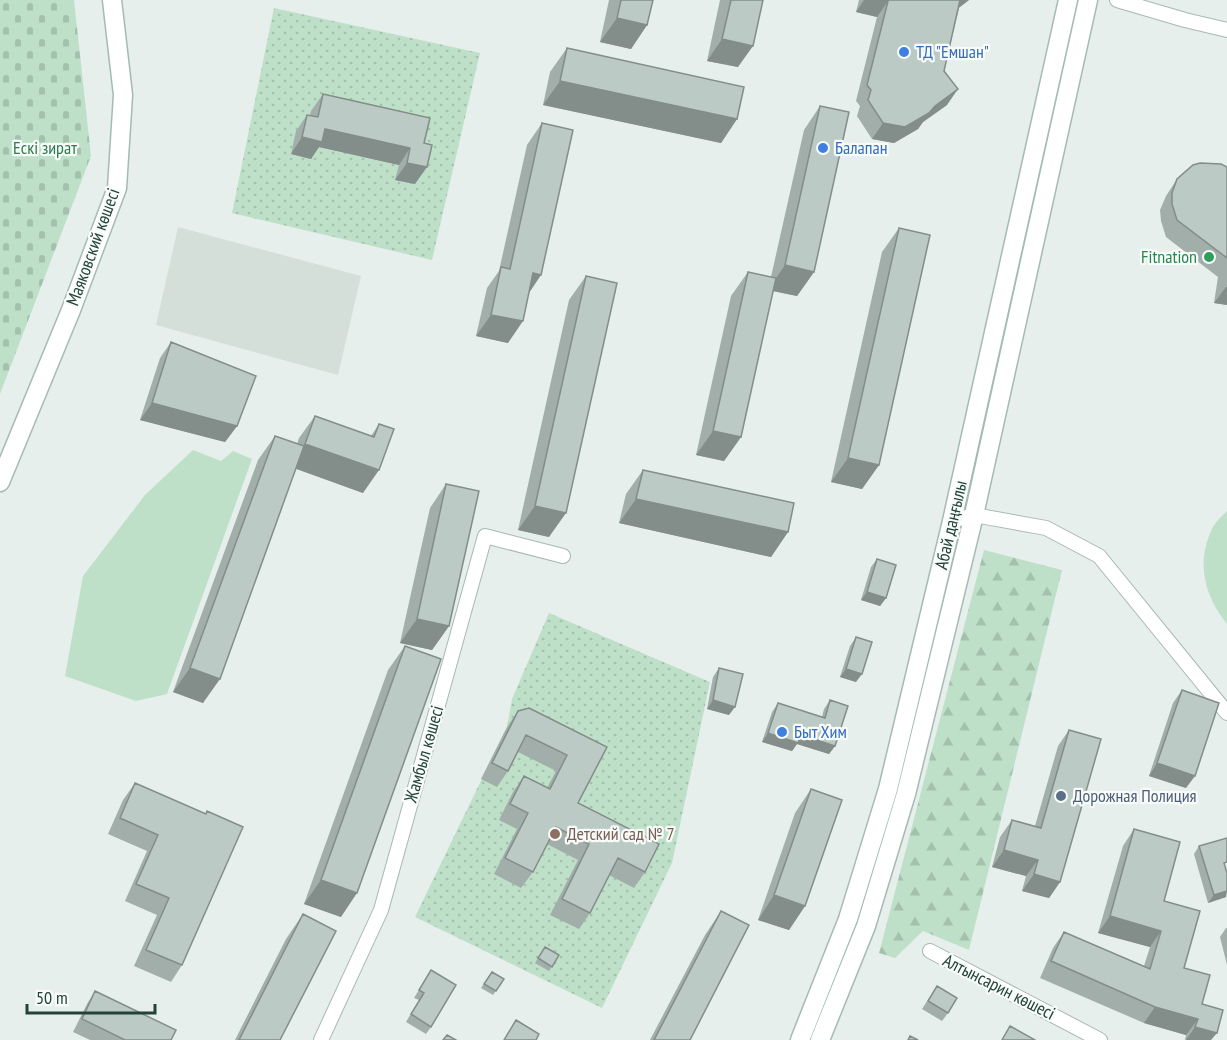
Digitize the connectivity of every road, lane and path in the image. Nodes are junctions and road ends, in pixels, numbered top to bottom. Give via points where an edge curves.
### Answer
1 (112, 0) edge
2 (1068, 0) edge
3 (1088, 0) edge
4 (1117, 0) edge
5 (1227, 30) edge
6 (0, 482) edge
7 (974, 515) junction
8 (952, 521) junction
9 (563, 556) dead end
10 (1227, 713) edge
11 (930, 951) dead end
12 (321, 1040) edge
13 (800, 1040) edge
14 (820, 1040) edge
15 (1100, 1040) edge

1 - 6 main road, Маяковский көшесі via 123,95 117,188
2 - 8 main road, Абай даңғылы
3 - 7 main road, Абай даңғылы
4 - 5 street
7 - 8 street
7 - 10 street via 1046,528 1099,556
7 - 14 main road, Абай даңғылы via 906,794 866,926
8 - 13 main road, Абай даңғылы via 888,789 848,919
9 - 12 street, Жамбыл көшесі via 485,536 381,910
11 - 15 street, Алтынсарин көшесі

